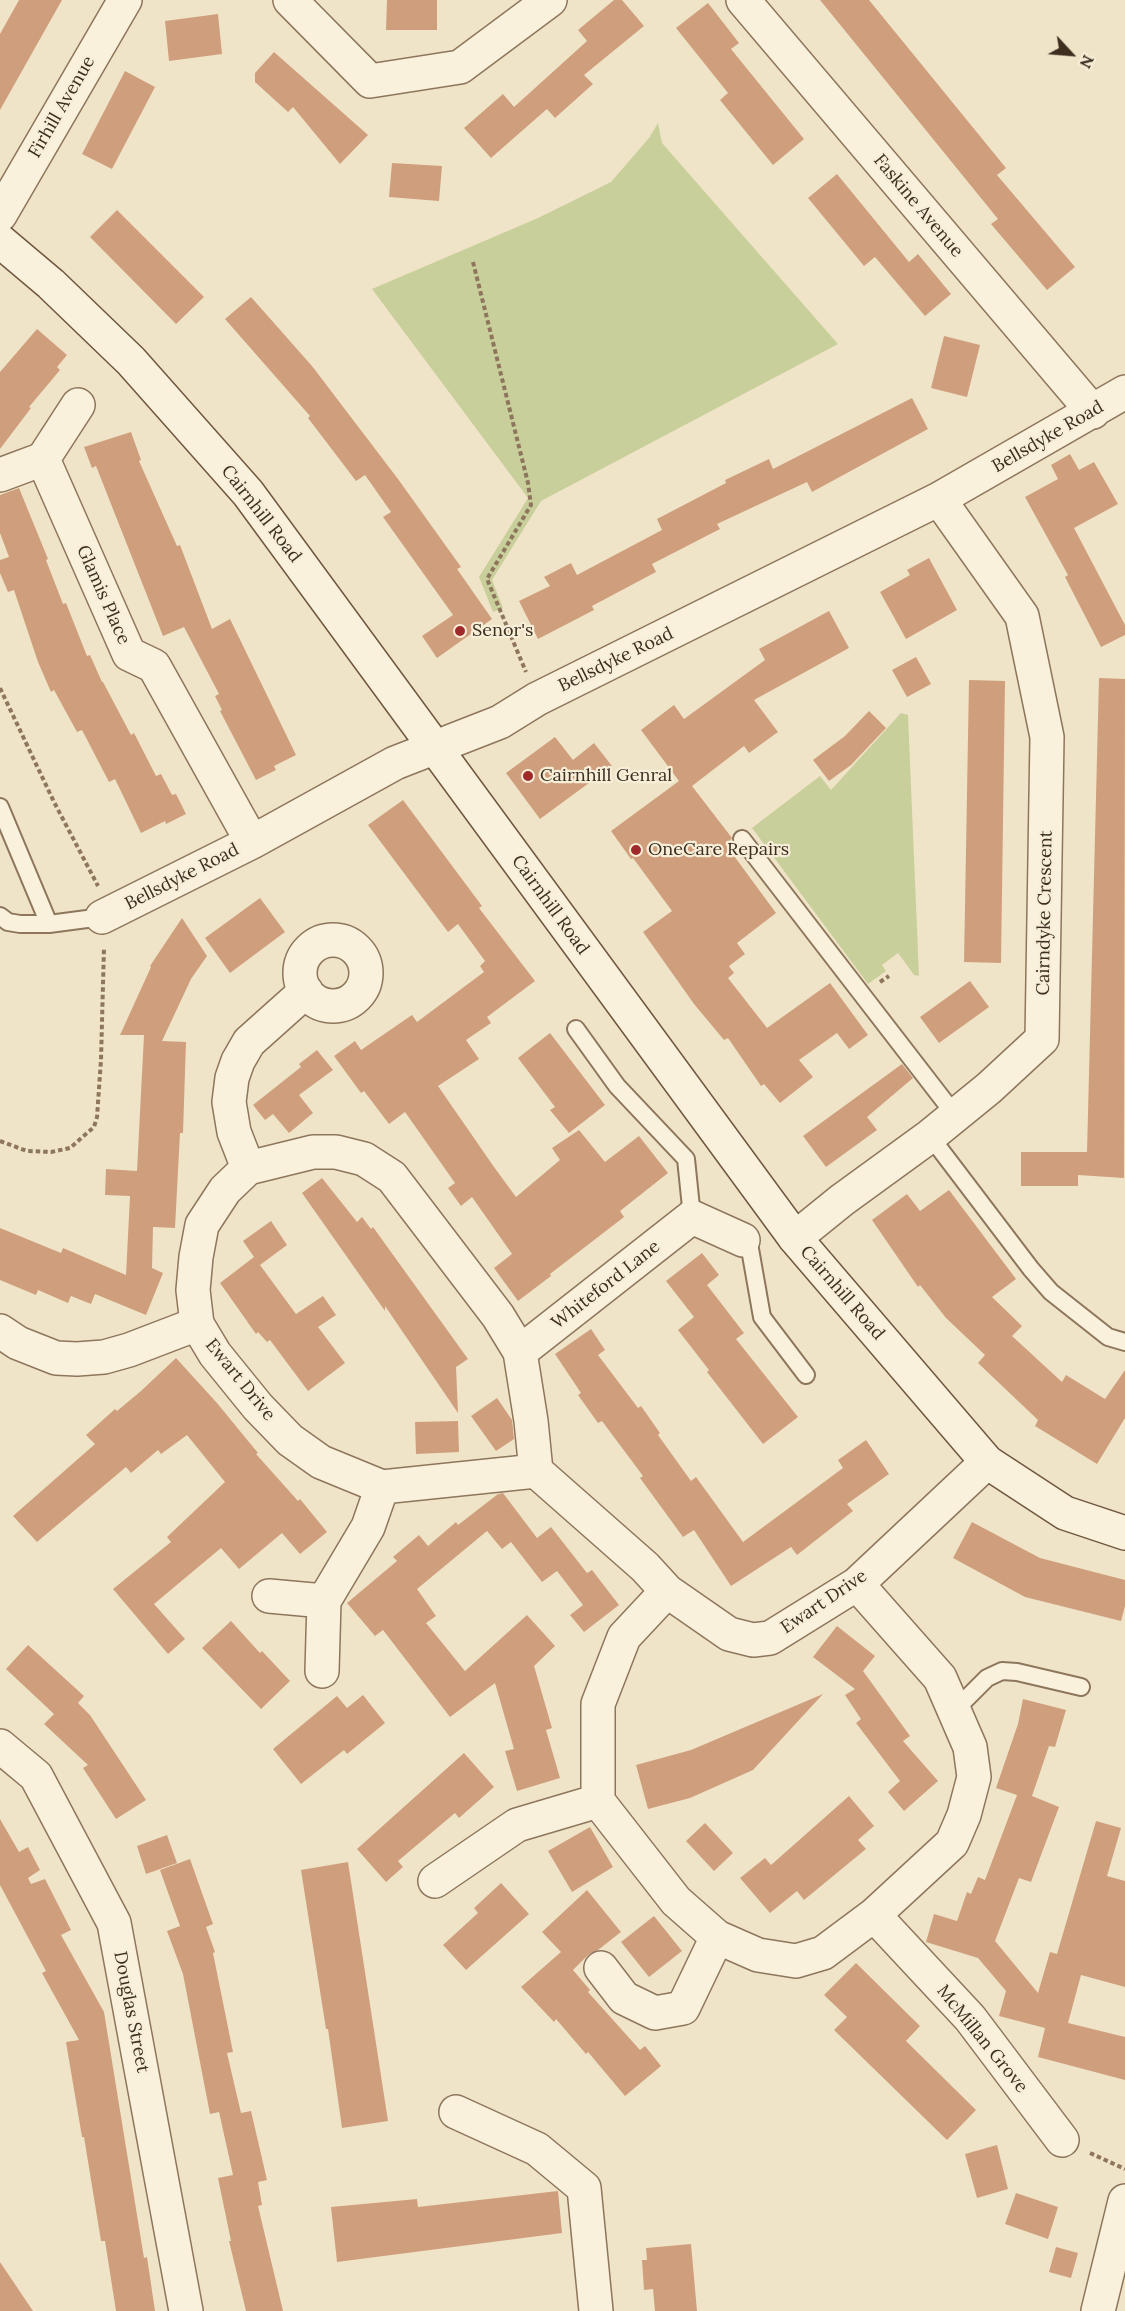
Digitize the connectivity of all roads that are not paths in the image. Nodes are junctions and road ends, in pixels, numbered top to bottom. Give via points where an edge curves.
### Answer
1 (125, 0) edge
2 (290, 0) edge
3 (550, 0) edge
4 (744, 0) edge
5 (0, 214) edge
6 (0, 241) edge
7 (1125, 392) edge
8 (78, 405) dead end
9 (1093, 412) junction
10 (43, 459) junction
11 (0, 476) edge
12 (939, 499) junction
13 (434, 747) junction
14 (0, 807) edge
15 (742, 839) dead end
16 (252, 842) junction
17 (116, 910) joint
18 (0, 916) edge
19 (49, 924) junction
20 (306, 991) dead end
21 (576, 1029) dead end
22 (955, 1115) junction
23 (930, 1136) junction
24 (248, 1168) junction
25 (693, 1217) junction
26 (795, 1238) junction
27 (743, 1240) joint
28 (197, 1324) junction
29 (0, 1331) edge
30 (1125, 1342) edge
31 (520, 1352) junction
32 (806, 1375) dead end
33 (987, 1462) junction
34 (536, 1471) junction
35 (382, 1487) junction
36 (1125, 1533) edge
37 (857, 1584) junction
38 (667, 1591) junction
39 (269, 1596) dead end
40 (324, 1601) junction
41 (322, 1671) dead end
42 (1081, 1687) dead end
43 (954, 1711) junction
44 (0, 1746) edge
45 (598, 1801) junction
46 (435, 1881) dead end
47 (874, 1915) junction
48 (717, 1937) junction
49 (601, 1968) dead end
50 (456, 2112) dead end
51 (1062, 2140) road end
52 (1125, 2201) edge
53 (186, 2311) edge
54 (596, 2311) edge
55 (1098, 2311) edge

1 - 5 street, Firhill Avenue
2 - 3 street via 370,81 460,67
4 - 9 street, Faskine Avenue
6 - 13 street, Cairnhill Road via 131,361 248,493
7 - 9 street, Bellsdyke Road
8 - 10 street
9 - 12 street, Bellsdyke Road
10 - 11 street
10 - 16 street, Glamis Place via 129,654 154,666
12 - 13 street, Bellsdyke Road via 537,699 500,722
12 - 22 street, Cairndyke Crescent via 1022,616 1047,737 1042,1039
13 - 16 street, Bellsdyke Road via 395,763
13 - 26 street, Cairnhill Road
14 - 19 lane
15 - 22 lane
16 - 17 street, Bellsdyke Road
17 - 19 lane
18 - 19 lane via 20,924
20 - 24 street via 249,1042 232,1078 229,1101 234,1132
21 - 25 lane via 618,1086 686,1159
22 - 23 street, Cairndyke Crescent
23 - 26 street, Cairndyke Crescent
23 - 30 lane via 1051,1292 1108,1337
24 - 28 street, Ewart Drive via 225,1190 202,1225 193,1290
24 - 31 street, Ewart Drive via 312,1152 336,1152 364,1159 392,1177 498,1316
25 - 27 street
25 - 31 street, Whiteford Lane
26 - 33 street, Cairnhill Road
27 - 32 lane via 750,1249 762,1317
28 - 29 street via 129,1350 77,1359 46,1355
28 - 35 street, Ewart Drive via 215,1354 290,1440 321,1462
31 - 34 street, Ewart Drive
33 - 36 street, Cairnhill Road via 1065,1513
33 - 37 street, Ewart Drive
34 - 35 street, Ewart Drive
34 - 38 street, Ewart Drive
35 - 40 street via 368,1527
37 - 38 street, Ewart Drive via 771,1638 753,1640 729,1634
37 - 43 street via 940,1678
38 - 45 street via 624,1637 598,1704
39 - 40 street
40 - 41 street
42 - 43 lane via 1002,1671 987,1678
43 - 47 street via 970,1747 974,1777 964,1815 952,1843
44 - 53 street, Douglas Street via 36,1776 114,1923
45 - 46 street via 517,1825
45 - 48 street via 676,1900
47 - 48 street via 823,1953 796,1961 758,1955
47 - 51 street, McMillan Grove via 970,2018
48 - 49 street via 684,2008 655,2013 624,1998
50 - 54 street via 537,2149 585,2188
52 - 55 street

